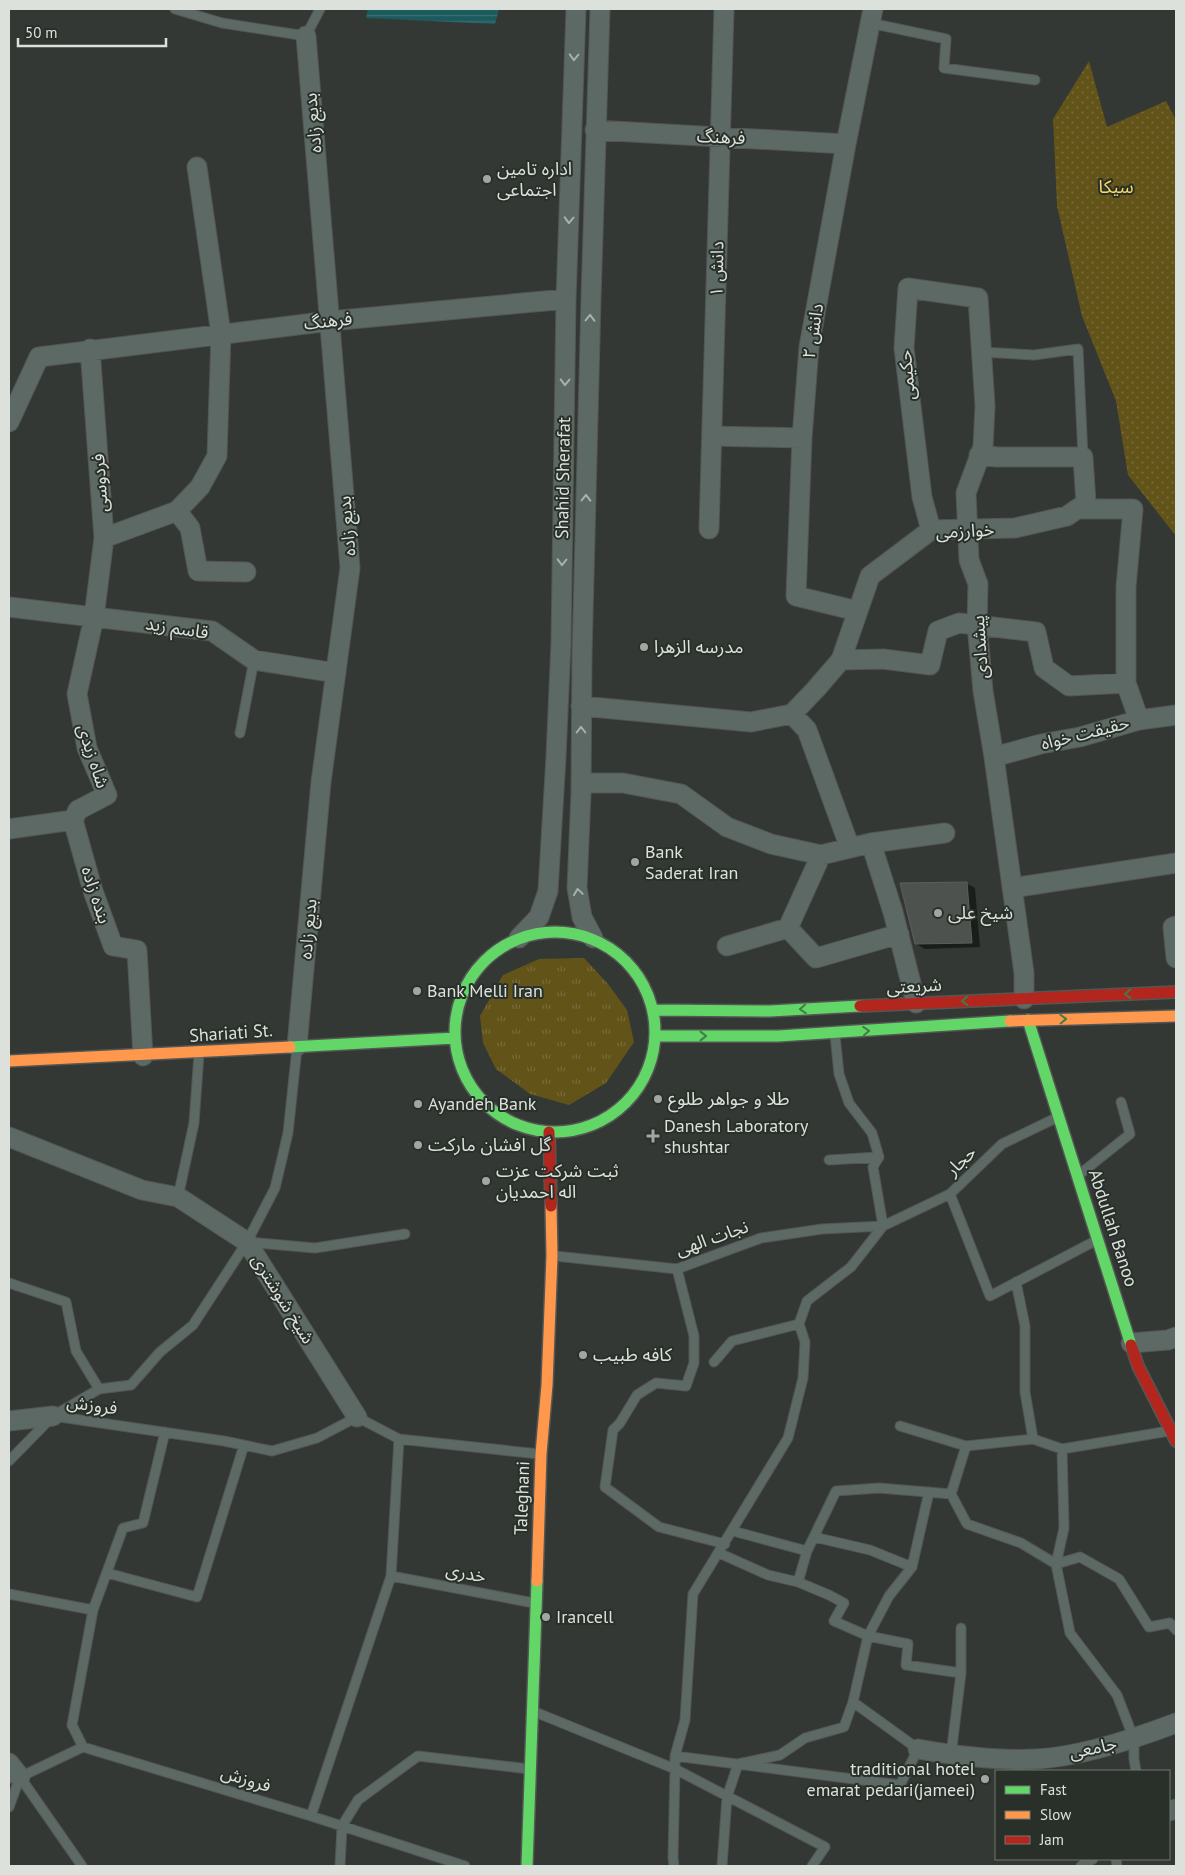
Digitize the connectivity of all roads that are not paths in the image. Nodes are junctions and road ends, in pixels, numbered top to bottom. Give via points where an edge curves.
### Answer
1 (175, 9) edge
2 (320, 9) edge
3 (576, 9) edge
4 (600, 9) edge
5 (724, 9) edge
6 (872, 16) edge
7 (306, 36) junction
8 (1035, 80) dead end
9 (595, 130) junction
10 (720, 137) junction
11 (846, 144) junction
12 (197, 167) dead end
13 (978, 298) joint
14 (566, 299) junction
15 (330, 321) junction
16 (221, 334) junction
17 (90, 349) junction
18 (982, 352) junction
19 (9, 422) edge
20 (712, 436) junction
21 (802, 438) junction
22 (980, 455) junction
23 (1082, 457) junction
24 (1079, 509) junction
25 (177, 510) junction
26 (709, 529) dead end
27 (931, 530) junction
28 (968, 531) junction
29 (104, 538) junction
30 (246, 572) dead end
31 (9, 607) edge
32 (857, 611) junction
33 (94, 617) junction
34 (977, 624) junction
35 (254, 660) junction
36 (840, 660) junction
37 (336, 672) junction
38 (1126, 683) junction
39 (582, 706) junction
40 (792, 714) junction
41 (1176, 715) edge
42 (1139, 720) junction
43 (240, 733) dead end
44 (994, 757) junction
45 (581, 783) junction
46 (73, 820) junction
47 (9, 829) edge
48 (945, 834) dead end
49 (871, 843) junction
50 (850, 848) junction
51 (821, 855) junction
52 (1176, 862) edge
53 (1012, 888) junction
54 (1176, 926) edge
55 (788, 928) junction
56 (899, 934) junction
57 (519, 938) junction
58 (593, 938) junction
59 (727, 946) dead end
60 (1176, 958) edge
61 (1176, 992) edge
62 (1024, 999) junction
63 (916, 1003) junction
64 (654, 1010) junction
65 (1176, 1016) edge
66 (1028, 1020) junction
67 (834, 1033) junction
68 (655, 1036) junction
69 (455, 1038) junction
70 (297, 1046) junction
71 (199, 1053) junction
72 (143, 1056) junction
73 (9, 1061) edge
74 (1121, 1102) dead end
75 (1058, 1117) junction
76 (549, 1132) junction
77 (9, 1137) edge
78 (879, 1157) junction
79 (829, 1160) dead end
80 (1077, 1176) junction
81 (950, 1194) junction
82 (178, 1197) junction
83 (883, 1226) junction
84 (405, 1234) dead end
85 (1098, 1240) junction
86 (247, 1242) junction
87 (552, 1256) junction
88 (678, 1269) junction
89 (1016, 1282) junction
90 (9, 1283) edge
91 (799, 1324) junction
92 (1176, 1338) edge
93 (1131, 1343) junction
94 (714, 1362) dead end
95 (99, 1389) junction
96 (53, 1416) junction
97 (357, 1417) junction
98 (9, 1421) edge
99 (900, 1426) dead end
100 (1171, 1430) junction
101 (164, 1432) junction
102 (400, 1439) junction
103 (1033, 1439) junction
104 (1176, 1442) edge
105 (244, 1446) junction
106 (966, 1446) junction
107 (1062, 1449) junction
108 (541, 1454) junction
109 (9, 1462) edge
110 (929, 1492) junction
111 (951, 1494) junction
112 (733, 1531) junction
113 (814, 1537) junction
114 (725, 1544) junction
115 (808, 1551) junction
116 (720, 1553) junction
117 (1056, 1564) junction
118 (912, 1567) junction
119 (106, 1572) junction
120 (391, 1576) junction
121 (798, 1582) junction
122 (9, 1594) edge
123 (535, 1603) junction
124 (93, 1610) junction
125 (961, 1628) dead end
126 (1176, 1630) edge
127 (868, 1636) junction
128 (961, 1673) junction
129 (853, 1702) junction
130 (533, 1711) junction
131 (1176, 1723) edge
132 (1134, 1739) junction
133 (83, 1746) junction
134 (918, 1749) junction
135 (951, 1755) junction
136 (675, 1756) junction
137 (738, 1764) junction
138 (530, 1769) junction
139 (674, 1769) junction
140 (1136, 1770) edge
141 (12, 1773) edge
142 (727, 1796) junction
143 (9, 1807) edge
144 (311, 1816) junction
145 (342, 1826) junction
146 (82, 1866) edge
147 (340, 1866) edge
148 (465, 1866) edge
149 (527, 1866) edge
150 (674, 1866) edge
151 (722, 1866) edge
152 (812, 1866) edge

1 - 7 lane via 222,23
2 - 7 lane
3 -> 14 street, Shahid Sherafat
4 - 9 street, Shahid Sherafat
5 - 10 street, دانش ۱
6 - 8 lane via 946,39 944,68
6 - 11 street, دانش ۲
7 - 15 street, بدیع زاده
9 - 10 street, فرهنگ
39 -> 9 street, Shahid Sherafat
10 - 11 street, فرهنگ
10 - 20 street, دانش ۱
11 - 21 street, دانش ۲ via 809,347
12 - 16 street
13 - 18 street, پیشدادی
13 - 27 street, حکیمی via 908,288 904,348 922,497
14 - 15 street, فرهنگ
14 -> 57 street, Shahid Sherafat via 561,642 548,891 539,917
15 - 16 street, فرهنگ
15 - 37 street, بدیع زاده via 350,568
16 - 17 street, فرهنگ
16 - 25 street via 217,456 200,487
17 - 19 street, فرهنگ via 38,356
17 - 29 street, فردوسی
18 - 22 street, پیشدادی via 985,406
18 - 23 lane via 1034,355 1078,349
20 - 21 street
20 - 26 street, دانش ۱
21 - 32 street, دانش ۲ via 796,596
22 - 23 street via 997,458
22 - 28 street, پیشدادی via 966,493
23 - 24 street via 1086,503
24 - 28 street, خوارزمی via 1067,516 1016,528
24 - 38 street via 1133,509 1126,587
25 - 29 street
25 - 30 street via 190,528 198,570
27 - 28 street, خوارزمی
27 - 32 street, خوارزمی via 870,576
28 - 34 street, پیشدادی via 969,560 978,584
29 - 33 street, فردوسی
31 - 33 street, قاسم زید
32 - 36 street, خوارزمی
33 - 35 street, قاسم زید via 212,631
33 - 46 street, شاه زیدی via 76,694 87,748 107,795 78,810
34 - 36 street via 959,623 938,631 930,665 883,659
34 - 38 street via 1036,632 1044,668 1069,686
34 - 44 street, پیشدادی via 983,691
35 - 37 street, قاسم زید
35 - 43 lane
36 - 40 street
37 - 70 street, بدیع زاده via 321,782
38 - 42 street
39 - 40 street via 751,722
45 -> 39 street, Shahid Sherafat
40 - 50 street via 807,730
41 - 42 street, حقیقت خواه
42 - 44 street, حقیقت خواه via 1080,738 1040,744
44 - 53 street, پیشدادی
45 - 51 street via 623,783 681,794 728,827 771,844
58 -> 45 street, Shahid Sherafat via 582,917 576,888
46 - 47 street
46 - 72 street, بنده زاده via 113,946 137,950
48 - 49 street
49 - 50 street
49 - 56 street
50 - 51 street
51 - 55 street
52 - 53 street
53 - 62 street, پیشدادی via 1024,973
54 - 60 street via 1173,927
55 - 56 street via 816,958
55 - 59 street
56 - 63 street
57 - 58 main road via 556,931
57 - 69 main road via 492,954 471,977 458,1006
58 - 64 main road via 624,958 646,987
61 -> 62 main road, شریعتی
62 -> 63 main road, شریعتی
63 -> 64 main road, شریعتی via 770,1011
64 - 68 main road
66 -> 65 main road
67 -> 66 main road
66 - 75 main road, Abdullah Banoo
68 -> 67 main road
67 - 78 lane via 838,1074 849,1103 872,1133
68 - 76 main road via 653,1057 638,1088 614,1113 583,1128
69 - 70 main road, Shariati St.
69 - 76 main road via 461,1066 474,1092 495,1112 520,1126
70 - 71 main road, Shariati St.
70 - 86 lane via 288,1133 275,1188
71 - 72 main road, Shariati St.
71 - 82 lane via 194,1123
72 - 73 main road, Shariati St.
74 - 80 lane via 1130,1134
75 - 80 main road, Abdullah Banoo
75 - 81 lane, حجار via 1002,1144
76 - 87 main road, Taleghani
77 - 82 street, شیخ شوشتری via 142,1190
78 - 79 lane
78 - 83 lane via 873,1167
80 - 85 main road, Abdullah Banoo
81 - 83 lane, حجار
81 - 89 lane via 990,1296
82 - 86 street, شیخ شوشتری
83 - 88 lane, نجات الهی via 822,1229 761,1238
83 - 91 lane via 851,1267 807,1301
84 - 86 lane via 315,1248
85 - 89 lane
85 - 93 main road, Abdullah Banoo
86 - 95 lane via 194,1325 160,1352 131,1385
86 - 97 street, شیخ شوشتری
87 - 88 lane, نجات الهی
87 - 108 main road, Taleghani
88 - 114 lane via 694,1336 694,1363 686,1386 656,1383 637,1395 613,1430 605,1487 660,1527
89 - 103 lane via 1025,1326 1025,1392
90 - 95 lane via 66,1302 76,1351
91 - 94 lane via 732,1341
91 - 112 lane via 805,1342 803,1378 788,1438
92 - 93 street
93 - 100 main road, Abdullah Banoo via 1138,1366
95 - 96 lane
96 - 98 street
96 - 101 lane, فروزش
96 - 109 lane
97 - 102 lane
97 - 105 lane, فروزش via 317,1438 272,1451
99 - 106 lane
100 - 104 main road, Abdullah Banoo
100 - 107 lane
101 - 105 lane, فروزش
101 - 119 lane via 143,1524 122,1528
102 - 108 lane
102 - 120 lane
103 - 106 lane
103 - 107 lane
105 - 119 lane via 197,1596
106 - 111 lane
107 - 117 lane via 1064,1528
108 - 123 main road, Taleghani
110 - 111 lane
110 - 113 lane via 879,1488 836,1491
110 - 118 lane
111 - 117 lane via 967,1524 1021,1542
112 - 114 lane
112 - 115 lane
113 - 115 lane
113 - 118 lane via 870,1550
114 - 116 lane
115 - 121 lane
116 - 121 lane via 768,1575
116 - 136 lane via 693,1594 685,1720
117 - 126 lane via 1080,1557 1119,1579 1149,1627 1170,1623
117 - 132 lane via 1070,1633 1116,1695
118 - 127 lane via 889,1596
119 - 124 lane
120 - 123 lane, خدری
120 - 144 lane
121 - 127 lane via 844,1603 834,1621
122 - 124 lane
123 - 130 main road, Taleghani
124 - 133 lane via 72,1725
125 - 128 lane
127 - 128 lane via 908,1644 906,1665
127 - 129 lane
128 - 135 lane
129 - 134 lane
129 - 137 lane via 844,1727 805,1738 780,1755
130 - 138 main road, Taleghani
130 - 139 lane
131 - 132 street, جامعی
132 - 135 street, جامعی via 1037,1759
132 - 140 lane
133 - 141 lane
133 - 144 lane, فروزش
134 - 135 street, جامعی
134 - 137 lane via 900,1784
136 - 137 lane
136 - 139 lane
137 - 142 lane
138 - 145 lane via 418,1756 358,1800
138 - 149 main road, Taleghani
139 - 142 lane
139 - 150 lane
141 - 143 lane
141 - 146 lane
142 - 151 lane
142 - 152 lane via 825,1848
144 - 145 lane, فروزش
145 - 147 lane
145 - 148 lane, فروزش

